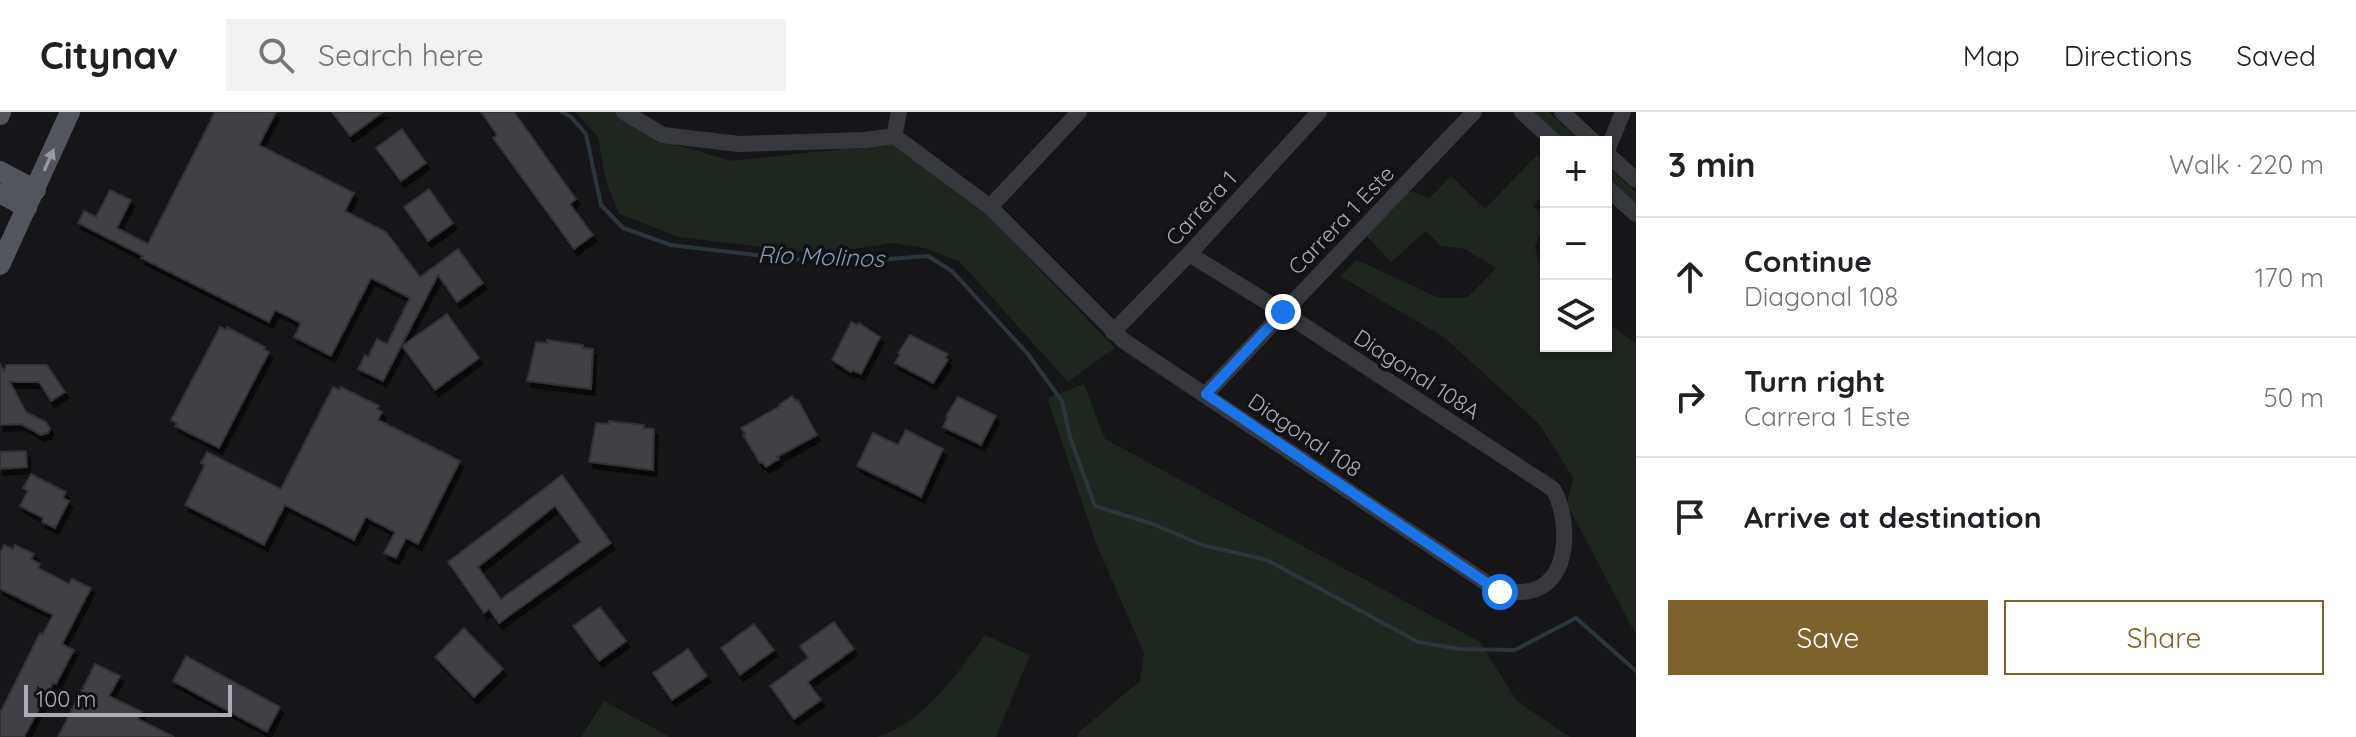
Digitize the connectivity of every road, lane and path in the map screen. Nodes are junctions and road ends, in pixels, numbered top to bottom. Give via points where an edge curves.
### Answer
1 (70, 112) edge
2 (624, 112) edge
3 (899, 112) edge
4 (1079, 112) edge
5 (1319, 112) edge
6 (1474, 112) edge
7 (1522, 112) edge
8 (1562, 112) edge
9 (1623, 112) edge
10 (894, 136) junction
11 (1548, 136) edge
12 (1588, 136) edge
13 (1612, 139) edge
14 (1612, 158) edge
15 (0, 171) edge
16 (1636, 180) edge
17 (1612, 192) edge
18 (0, 193) edge
19 (32, 199) junction
20 (990, 207) junction
21 (1636, 214) edge
22 (1189, 254) junction
23 (0, 265) edge
24 (1283, 312) junction
25 (1113, 332) junction
26 (1206, 394) junction
27 (1559, 566) joint

19 -> 1 main road
2 - 10 street via 663,135 739,144
3 - 10 street
4 - 20 street
5 - 22 street, Carrera 1
6 - 24 street, Carrera 1 Este
7 - 11 street
8 - 12 street
9 - 13 street
10 - 20 street, Diagonal 108
14 - 16 street
15 - 19 main road
17 - 21 street
18 - 19 main road
19 - 23 main road
20 - 25 street, Diagonal 108
22 - 24 street, Diagonal 108A
22 - 25 street, Carrera 1
24 - 26 street, Carrera 1 Este
24 - 27 street, Diagonal 108A via 1553,489 1563,516
25 - 26 street, Diagonal 108
26 - 27 street, Diagonal 108 via 1500,592 1526,592 1544,585

